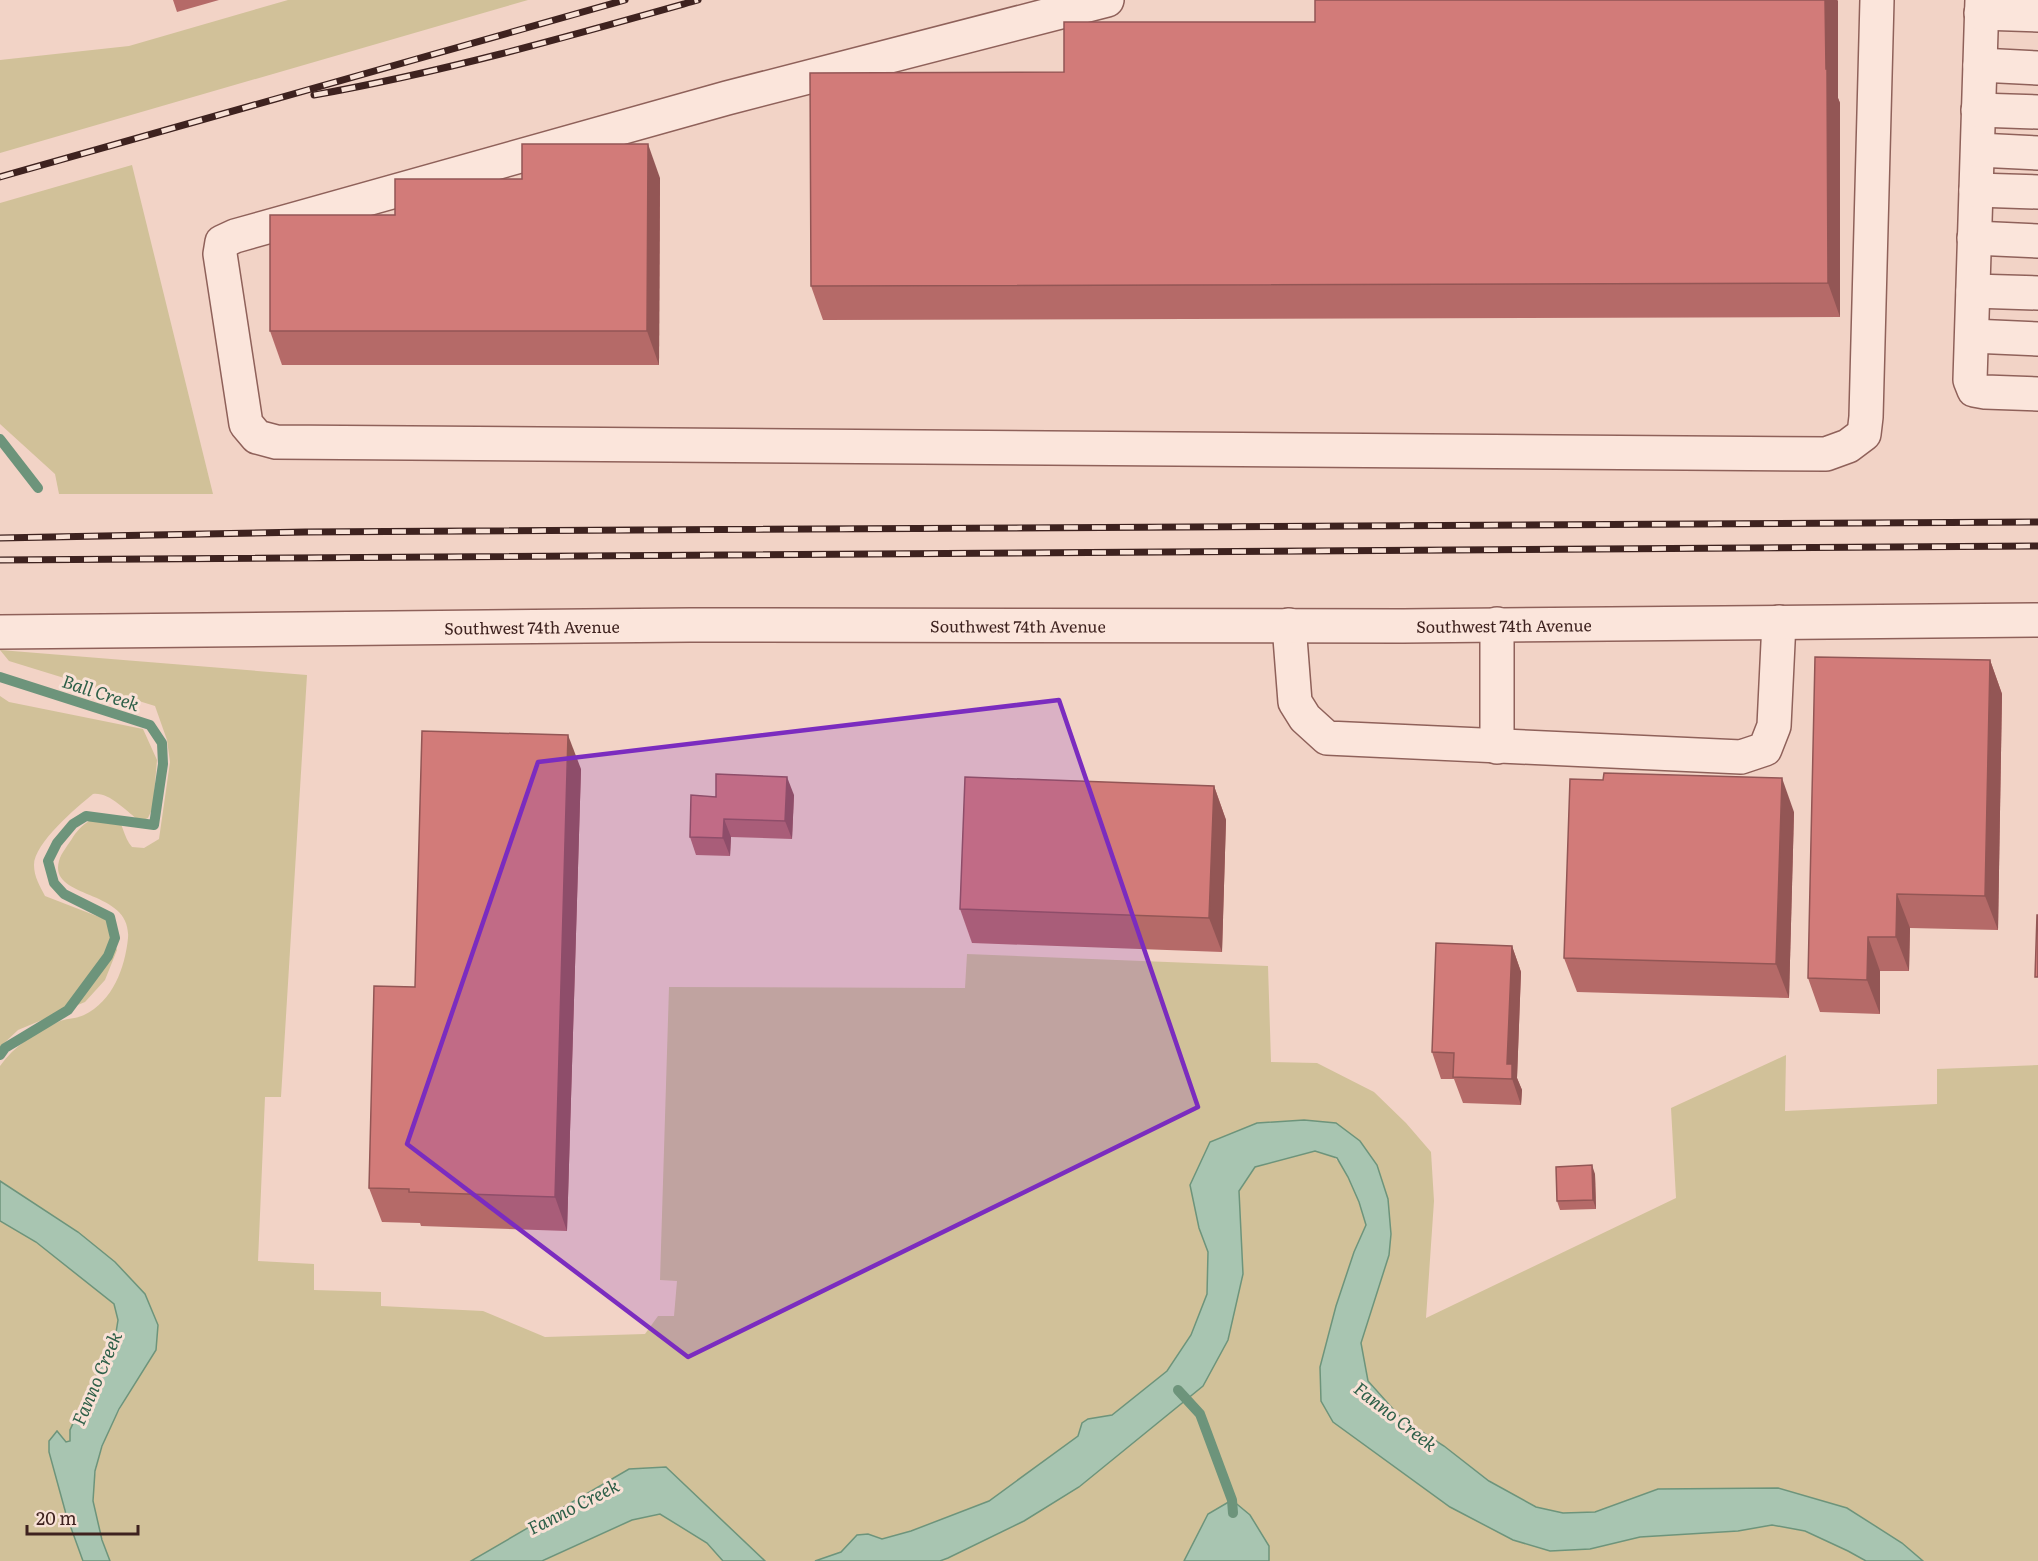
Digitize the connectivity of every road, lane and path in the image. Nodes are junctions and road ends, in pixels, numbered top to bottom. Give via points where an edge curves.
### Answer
1 (1107, 0) edge
2 (1877, 0) edge
3 (1981, 6) edge
4 (2038, 15) edge
5 (1980, 65) junction
6 (2038, 68) edge
7 (1978, 110) junction
8 (2038, 112) edge
9 (1978, 150) junction
10 (2038, 153) edge
11 (1976, 190) junction
12 (2038, 192) edge
13 (1974, 238) junction
14 (2038, 241) edge
15 (1973, 291) junction
16 (2038, 293) edge
17 (1972, 336) junction
18 (2038, 339) edge
19 (2038, 394) edge
20 (2038, 620) edge
21 (1779, 622) junction
22 (1497, 624) junction
23 (1289, 625) junction
24 (0, 632) edge
25 (1497, 747) junction

1 - 2 street via 727,98 222,242 220,254 246,424 257,437 276,442 1826,454 1848,446 1864,434 1866,417
3 - 4 street
3 - 5 street
5 - 6 street
5 - 7 street
7 - 8 street
7 - 9 street
9 - 10 street
9 - 11 street
11 - 12 street
11 - 13 street
13 - 14 street
13 - 15 street
15 - 16 street
15 - 17 street
17 - 18 street
17 - 19 street via 1970,380 1974,390
20 - 21 street, Southwest 74th Avenue
21 - 22 street, Southwest 74th Avenue
21 - 25 street via 1774,726 1766,748 1741,757
22 - 23 street, Southwest 74th Avenue
22 - 25 street
23 - 24 street, Southwest 74th Avenue via 679,625
23 - 25 street via 1295,702 1305,718 1327,738

